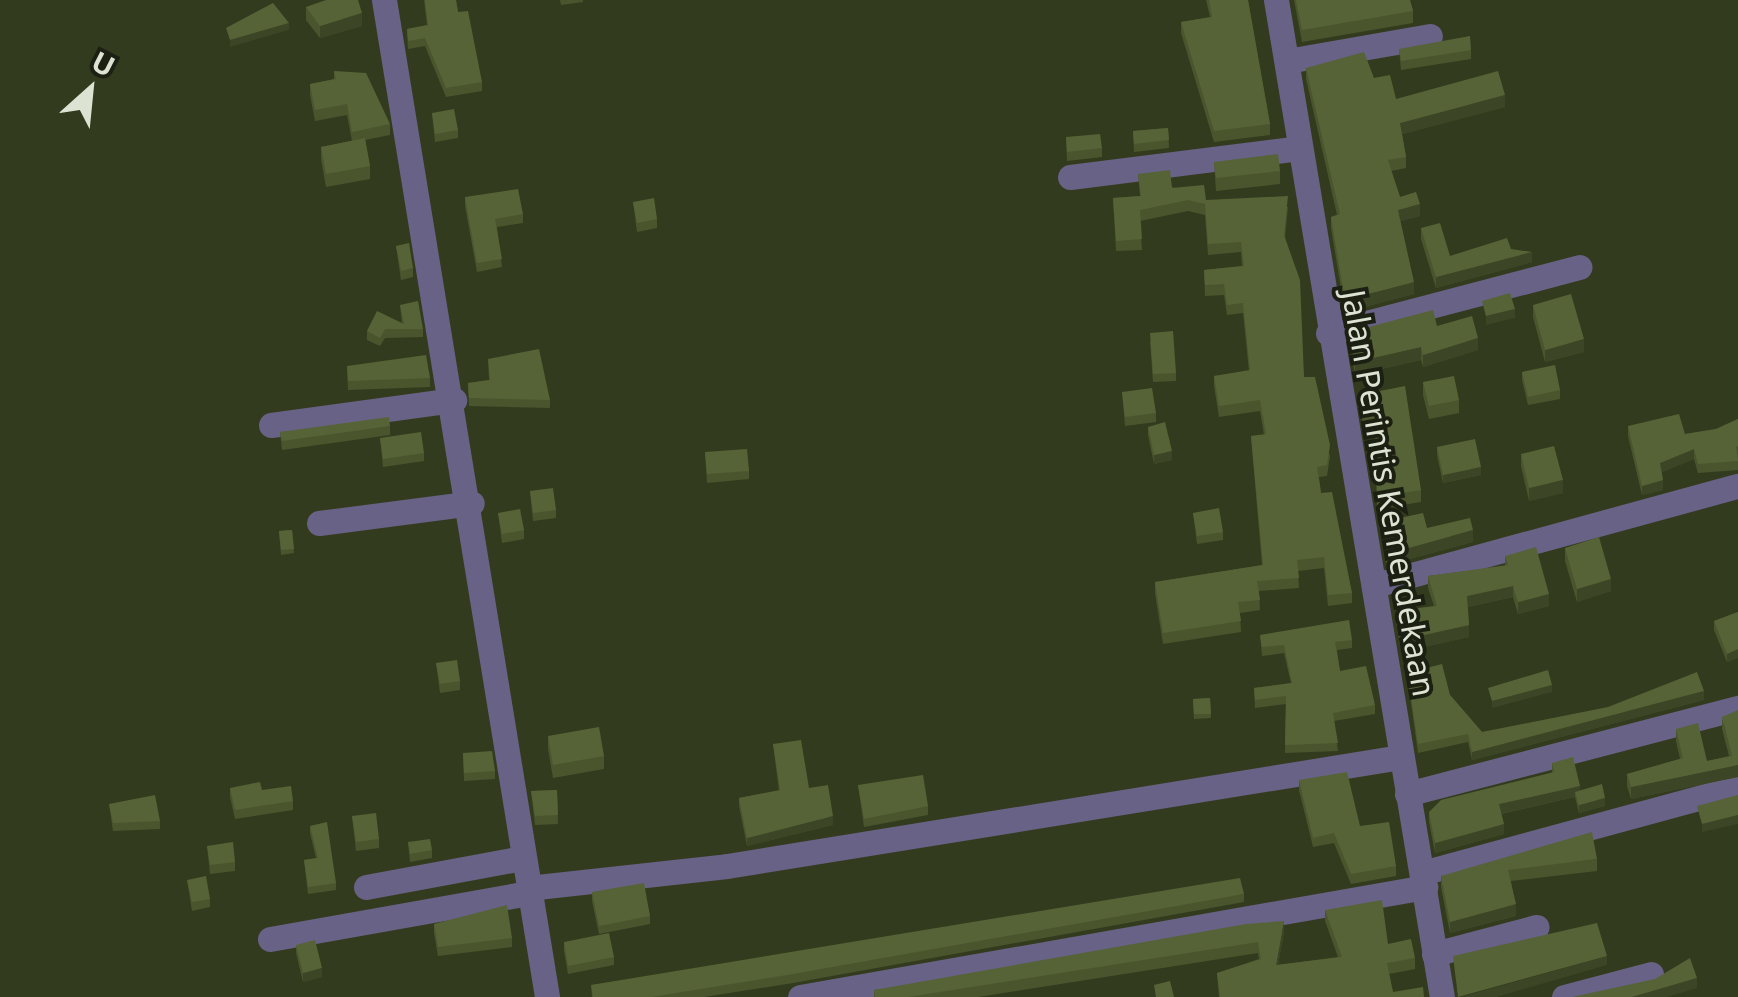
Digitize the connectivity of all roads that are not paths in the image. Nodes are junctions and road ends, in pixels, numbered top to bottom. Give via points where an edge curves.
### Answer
1 (384, 0) edge
2 (1276, 0) edge
3 (1430, 36) dead end
4 (1287, 61) junction
5 (1298, 148) junction
6 (1070, 177) dead end
7 (1578, 267) dead end
8 (1328, 333) junction
9 (454, 400) junction
10 (271, 425) dead end
11 (1738, 486) edge
12 (472, 503) junction
13 (318, 523) dead end
14 (1376, 585) junction
15 (1738, 708) edge
16 (1401, 757) junction
17 (1738, 787) edge
18 (1407, 794) junction
19 (523, 858) junction
20 (1424, 880) junction
21 (366, 887) dead end
22 (528, 891) junction
23 (1536, 927) dead end
24 (270, 938) dead end
25 (1434, 954) junction
26 (1650, 974) dead end
27 (547, 997) edge
28 (800, 997) edge
29 (1442, 997) edge
30 (1564, 997) edge

1 - 9 street
2 - 4 street, Jalan Perintis Kemerdekaan
3 - 4 street
4 - 5 street, Jalan Perintis Kemerdekaan
5 - 6 street
5 - 8 street, Jalan Perintis Kemerdekaan
7 - 8 street
8 - 14 street, Jalan Perintis Kemerdekaan
9 - 10 street
9 - 12 street
11 - 14 street
12 - 13 street
12 - 19 street
14 - 16 street, Jalan Perintis Kemerdekaan
15 - 18 street
16 - 18 street, Jalan Perintis Kemerdekaan
16 - 22 street via 727,866
17 - 20 street
18 - 20 street, Jalan Perintis Kemerdekaan
19 - 21 street
19 - 22 street
20 - 25 street, Jalan Perintis Kemerdekaan
20 - 28 street
22 - 24 street
22 - 27 street
23 - 25 street
25 - 29 street, Jalan Perintis Kemerdekaan
26 - 30 street

